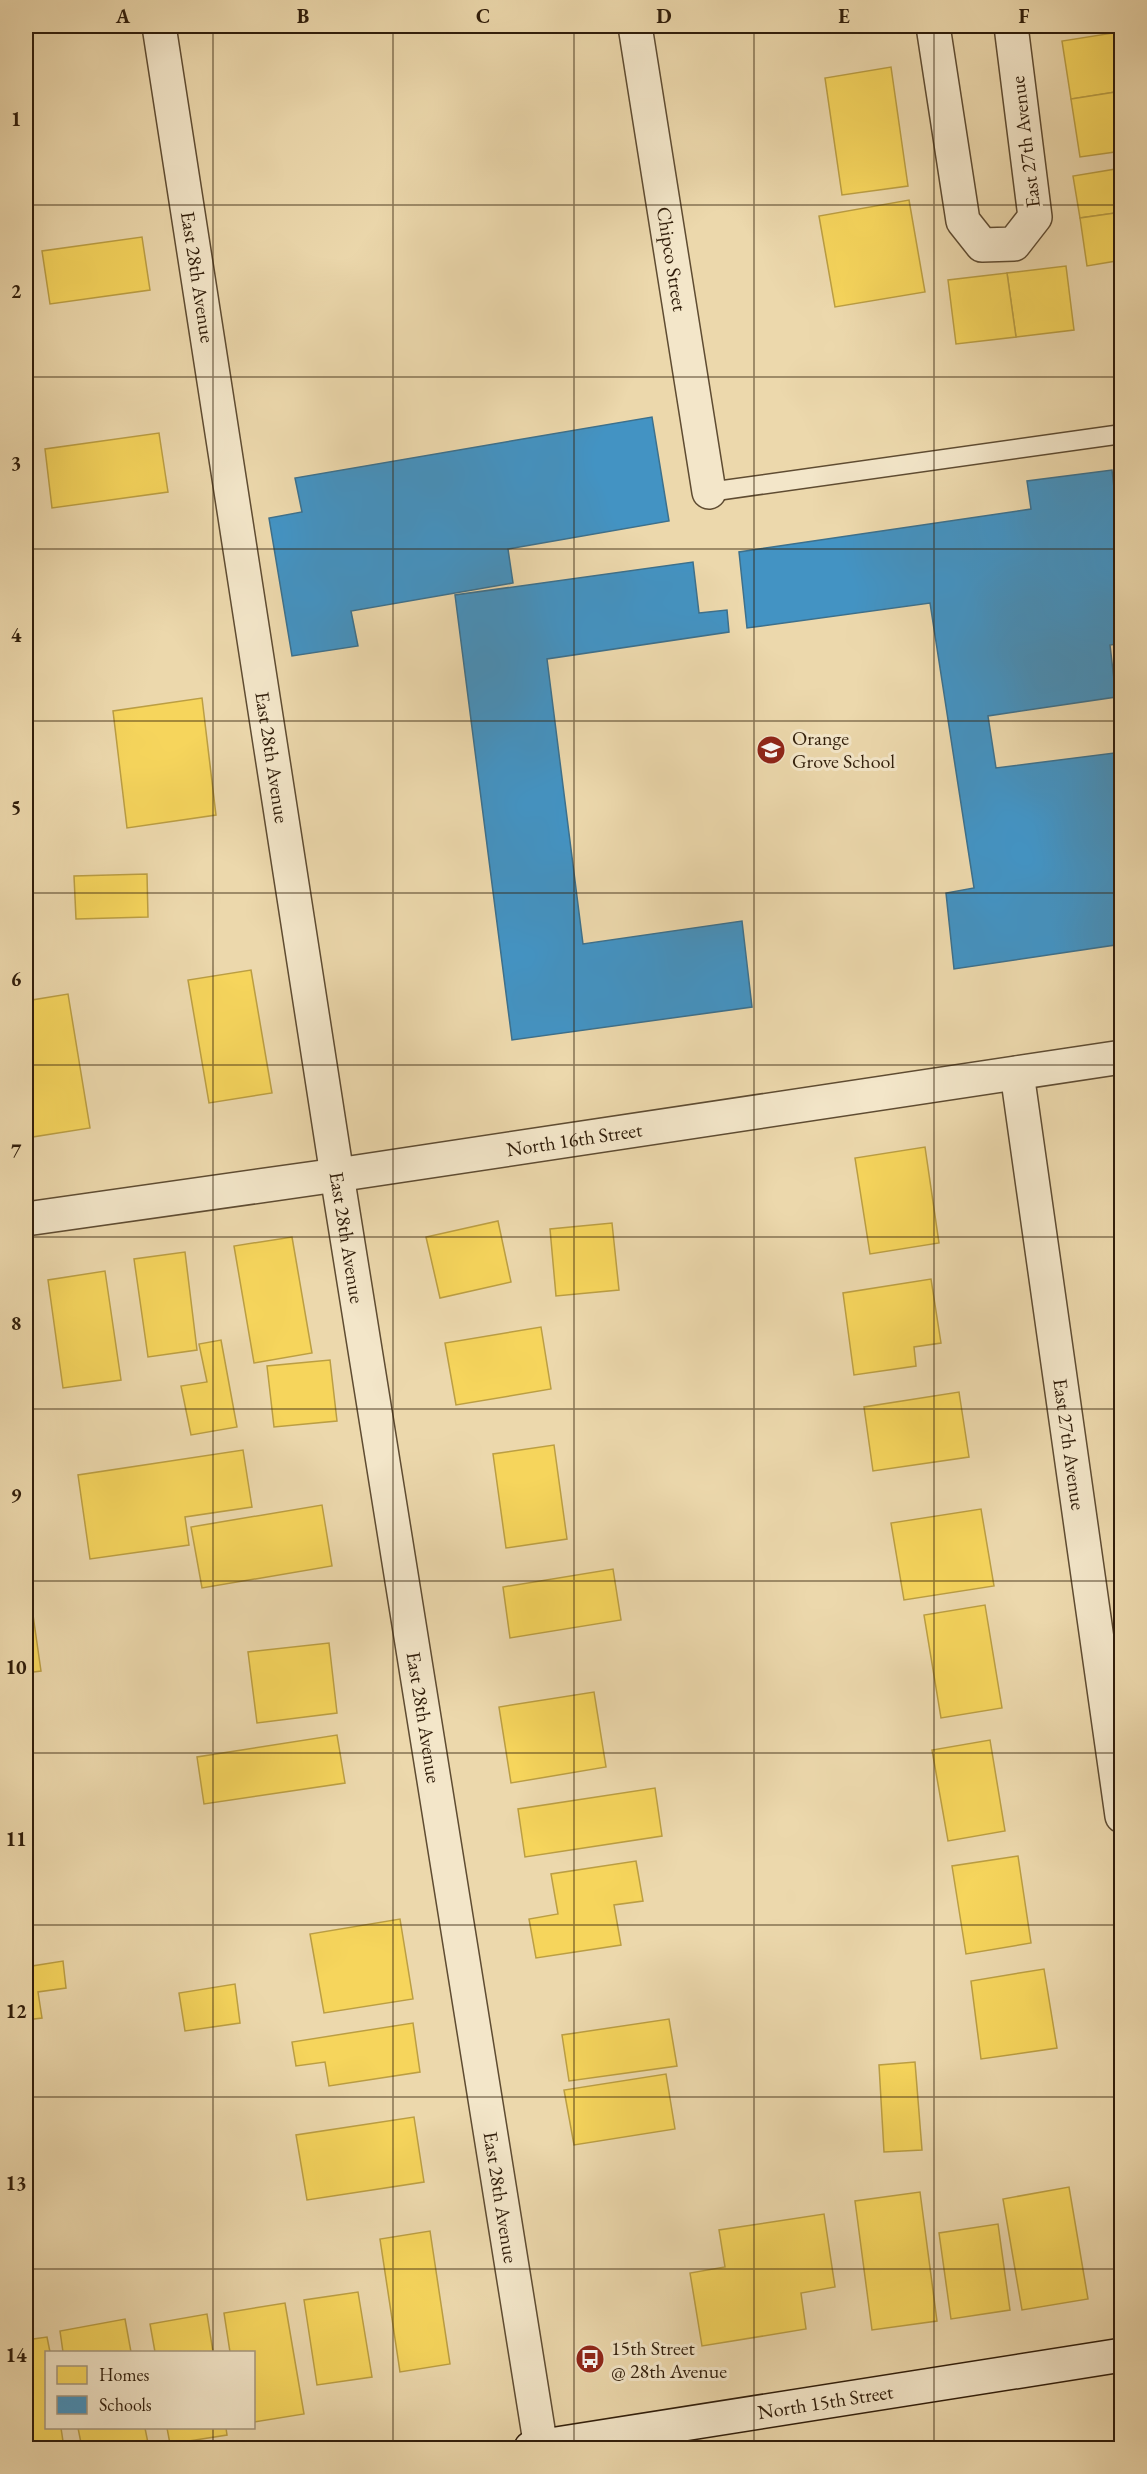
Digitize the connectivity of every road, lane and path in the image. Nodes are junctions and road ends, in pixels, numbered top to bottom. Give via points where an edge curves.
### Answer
1 (159, 26) edge
2 (635, 26) edge
3 (933, 26) edge
4 (1012, 26) edge
5 (1122, 434) edge
6 (709, 492) joint
7 (1122, 1057) edge
8 (1017, 1073) junction
9 (337, 1175) junction
10 (26, 1219) edge
11 (1122, 1816) edge
12 (1122, 2355) edge
13 (538, 2448) edge

1 - 9 street, East 28th Avenue
2 - 6 street, Chipco Street
3 - 4 street, East 27th Avenue via 963,221 982,245 1014,244 1035,216
5 - 6 lane
7 - 8 street, North 16th Street
8 - 9 street, North 16th Street
8 - 11 street, East 27th Avenue
9 - 10 street, North 16th Street
9 - 13 street, East 28th Avenue
12 - 13 street, North 15th Street

